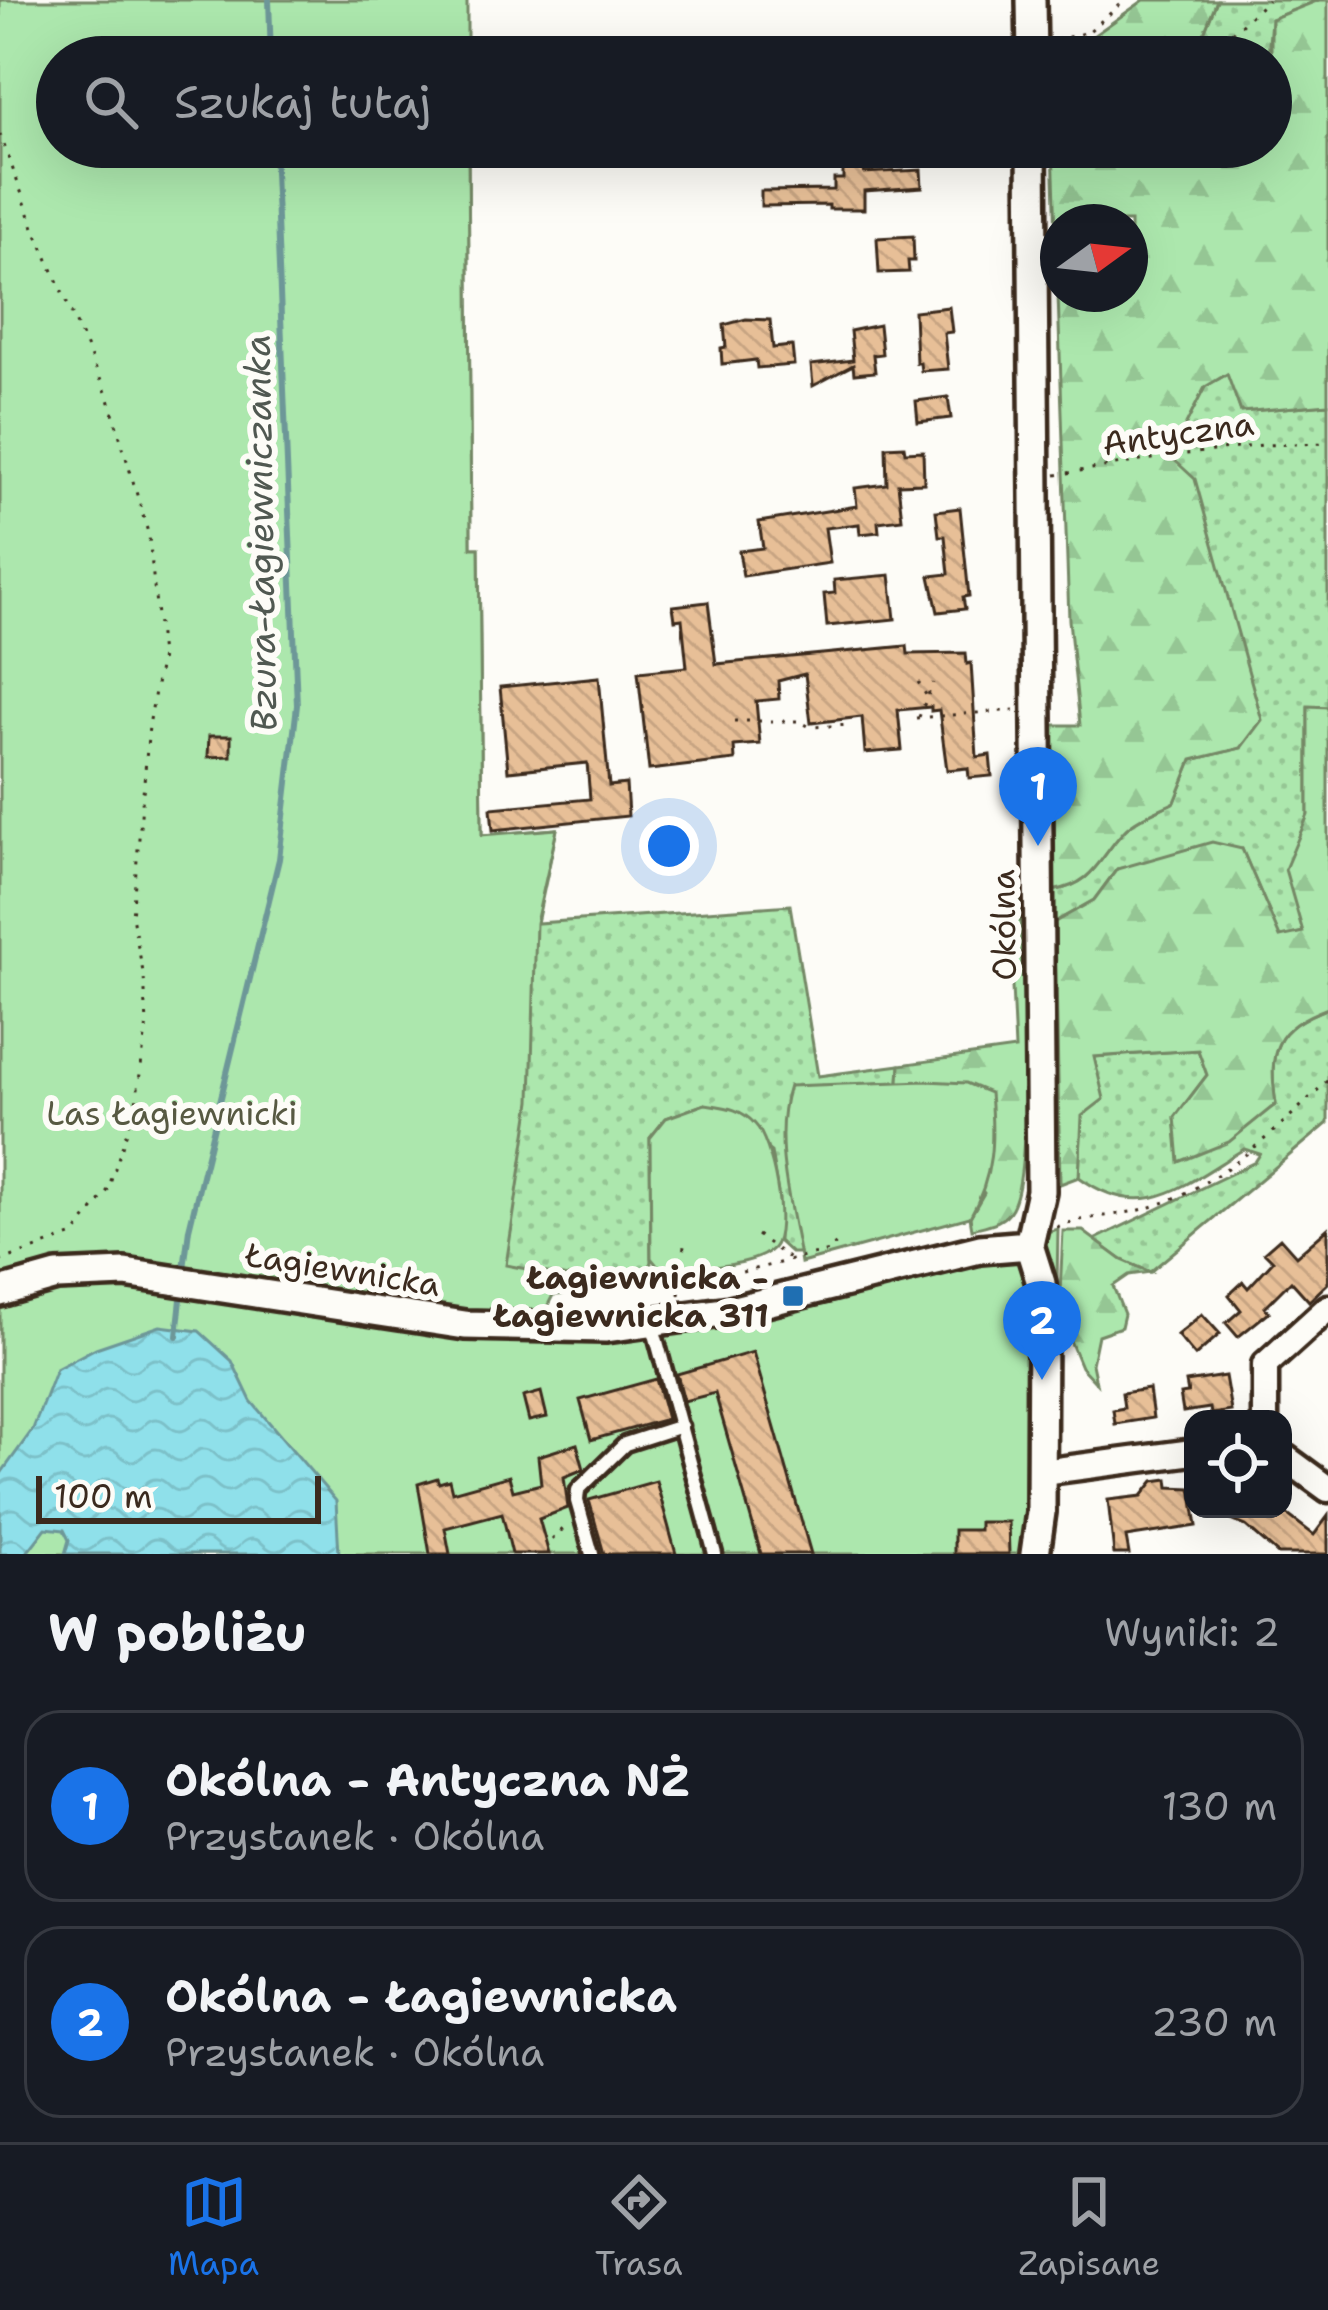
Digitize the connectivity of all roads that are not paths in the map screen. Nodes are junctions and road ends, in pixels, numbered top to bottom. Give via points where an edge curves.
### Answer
1 (1031, 0) edge
2 (1032, 36) edge
3 (1032, 168) edge
4 (1029, 1246) junction
5 (0, 1292) edge
6 (1328, 1308) edge
7 (652, 1324) junction
8 (1265, 1410) edge
9 (681, 1426) junction
10 (1184, 1453) edge
11 (1292, 1463) edge
12 (1042, 1472) junction
13 (1328, 1490) edge
14 (592, 1554) edge
15 (715, 1554) edge
16 (1036, 1554) edge

1 - 2 street
3 - 4 street, Okólna via 1041,1191
4 - 7 street, Łagiewnicka via 980,1250
4 - 12 street, Okólna via 1042,1300
5 - 7 street, Łagiewnicka via 85,1273 465,1324
6 - 8 street via 1265,1365
7 - 9 lane
9 - 14 lane via 625,1444 578,1490
9 - 15 lane
10 - 12 street
11 - 13 street
12 - 16 street, Okólna

